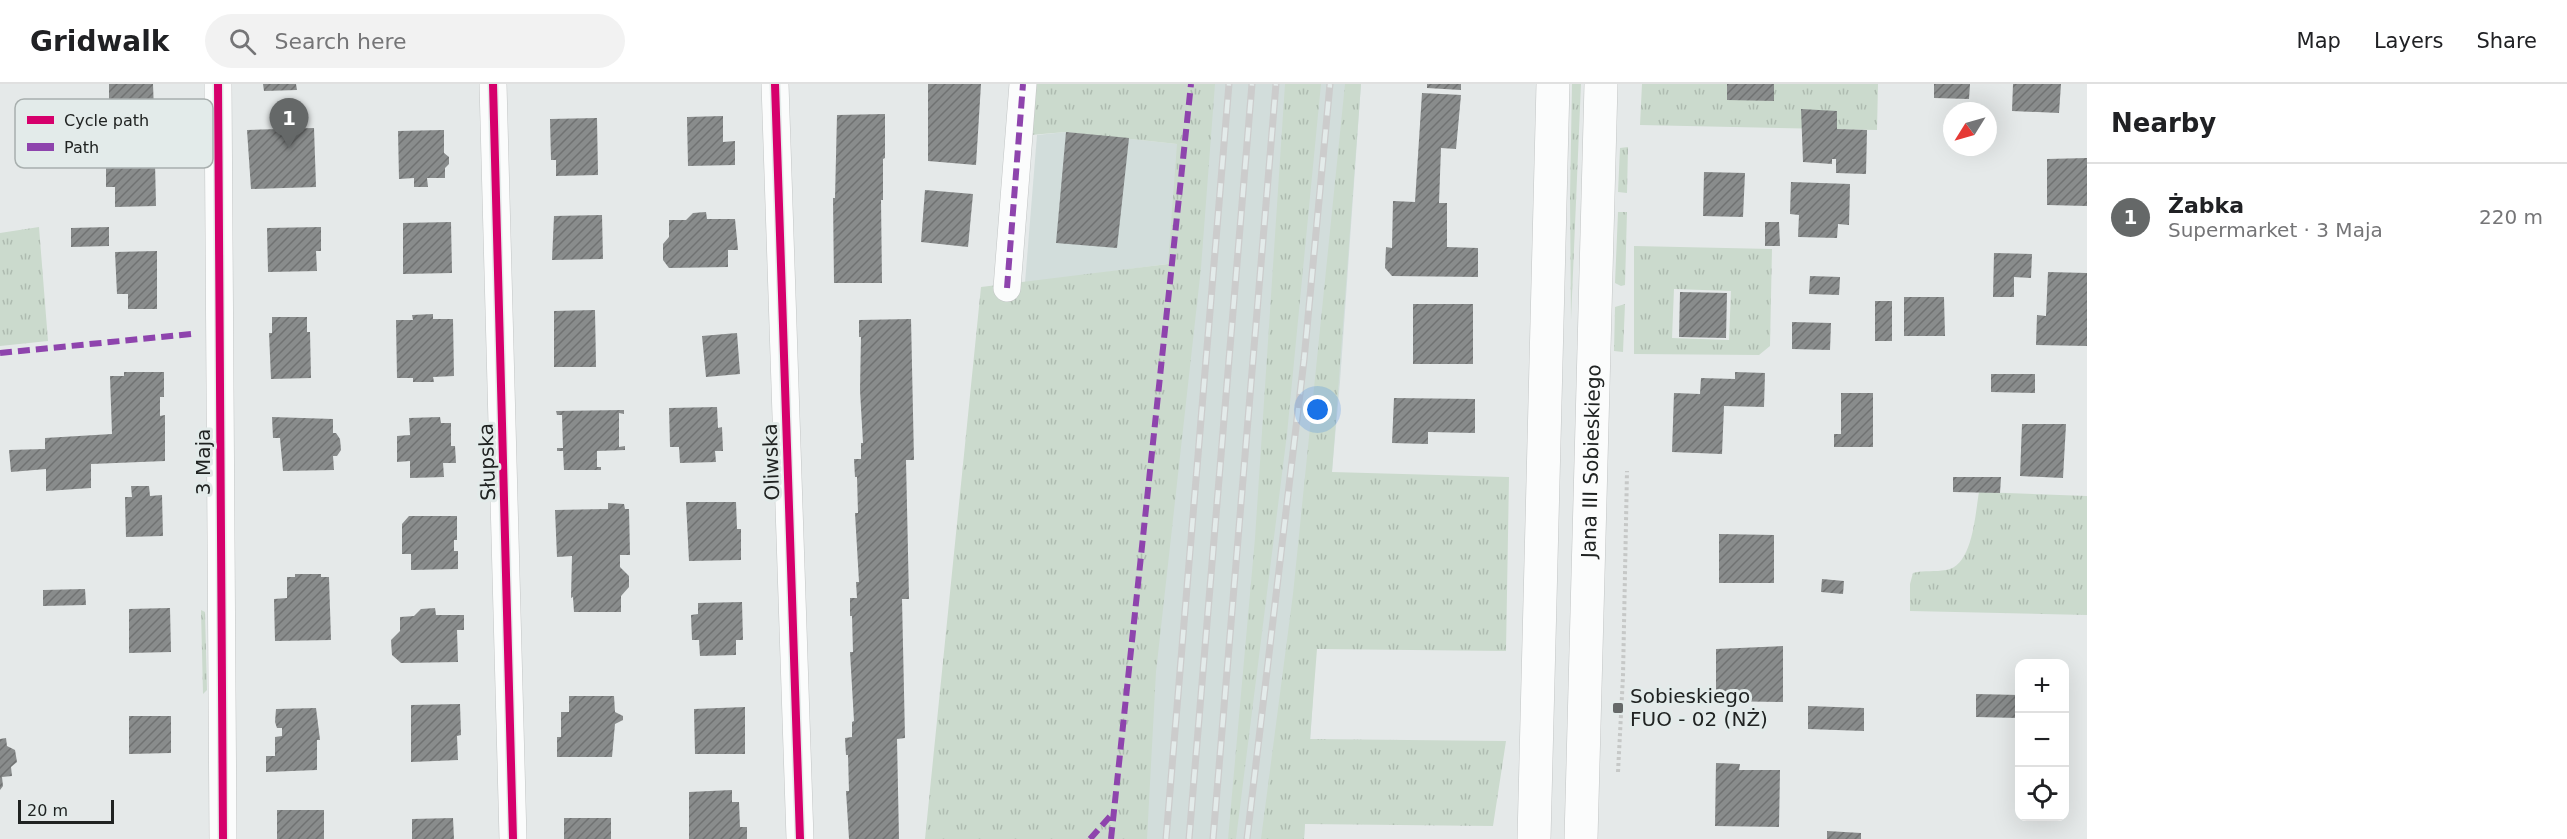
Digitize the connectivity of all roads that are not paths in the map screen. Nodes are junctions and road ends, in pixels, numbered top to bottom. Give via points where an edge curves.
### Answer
1 (218, 84) edge
2 (493, 84) edge
3 (775, 84) edge
4 (1023, 84) edge
5 (1553, 84) edge
6 (1601, 84) edge
7 (1007, 288) dead end
8 (222, 839) edge
9 (513, 839) edge
10 (800, 839) edge
11 (1534, 839) edge
12 (1581, 839) edge

1 - 8 street, 3 Maja
2 - 9 street, Słupska
3 - 10 street, Oliwska
4 - 7 street
5 - 11 main road
6 - 12 main road, Jana III Sobieskiego

